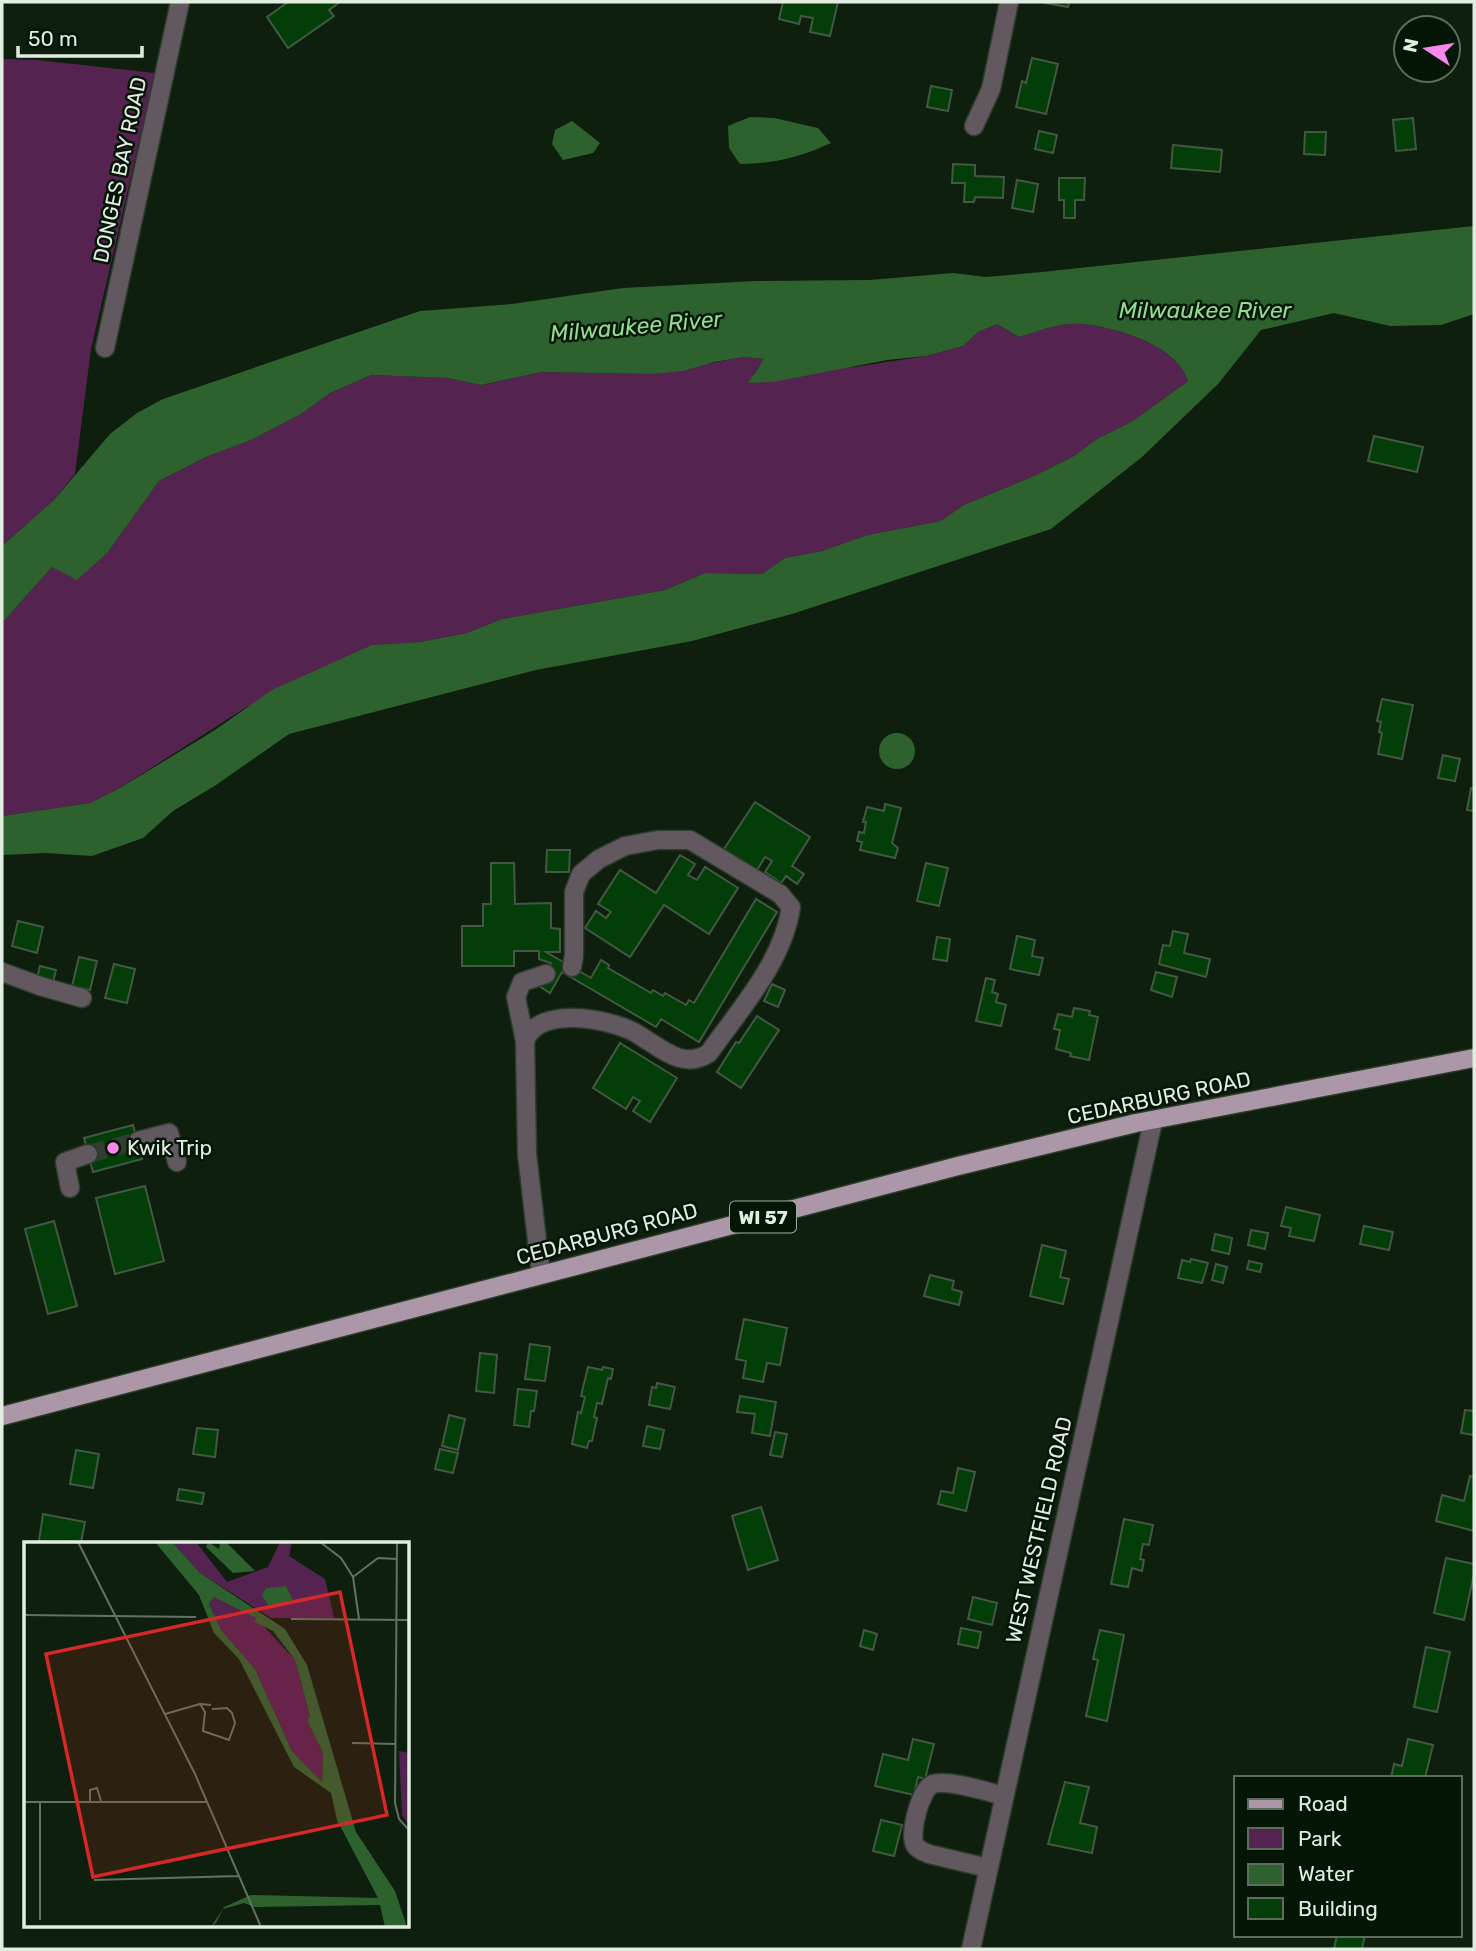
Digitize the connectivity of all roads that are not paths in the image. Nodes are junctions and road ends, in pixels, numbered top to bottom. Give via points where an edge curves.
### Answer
1 (180, 2) edge
2 (1009, 2) edge
3 (974, 126) dead end
4 (105, 348) dead end
5 (2, 972) edge
6 (82, 998) dead end
7 (524, 1041) junction
8 (1474, 1058) edge
9 (1153, 1121) junction
10 (138, 1141) tunnel mouth
11 (88, 1154) tunnel mouth
12 (177, 1162) dead end
13 (70, 1188) dead end
14 (541, 1275) junction
15 (2, 1416) edge
16 (1004, 1796) junction
17 (988, 1868) junction
18 (971, 1949) edge

1 - 4 street, DONGES BAY ROAD
2 - 3 street via 991,89
5 - 6 street
7 - 7 street via 516,997 522,982 561,973 574,955 574,892 582,874 599,859 625,846 690,840 779,894 791,907 767,970 709,1053 699,1059 671,1056 630,1030 580,1017 550,1019 528,1032
7 - 14 street via 527,1154
8 - 9 main road, CEDARBURG ROAD / WI 57
9 - 14 main road, CEDARBURG ROAD / WI 57 via 958,1166
9 - 16 street, WEST WESTFIELD ROAD
10 - 12 street via 169,1133
11 - 13 street via 65,1162
14 - 15 main road, CEDARBURG ROAD / WI 57
16 - 17 street, WEST WESTFIELD ROAD
16 - 17 street via 932,1784 918,1807 913,1836 921,1850
17 - 18 street, WEST WESTFIELD ROAD

